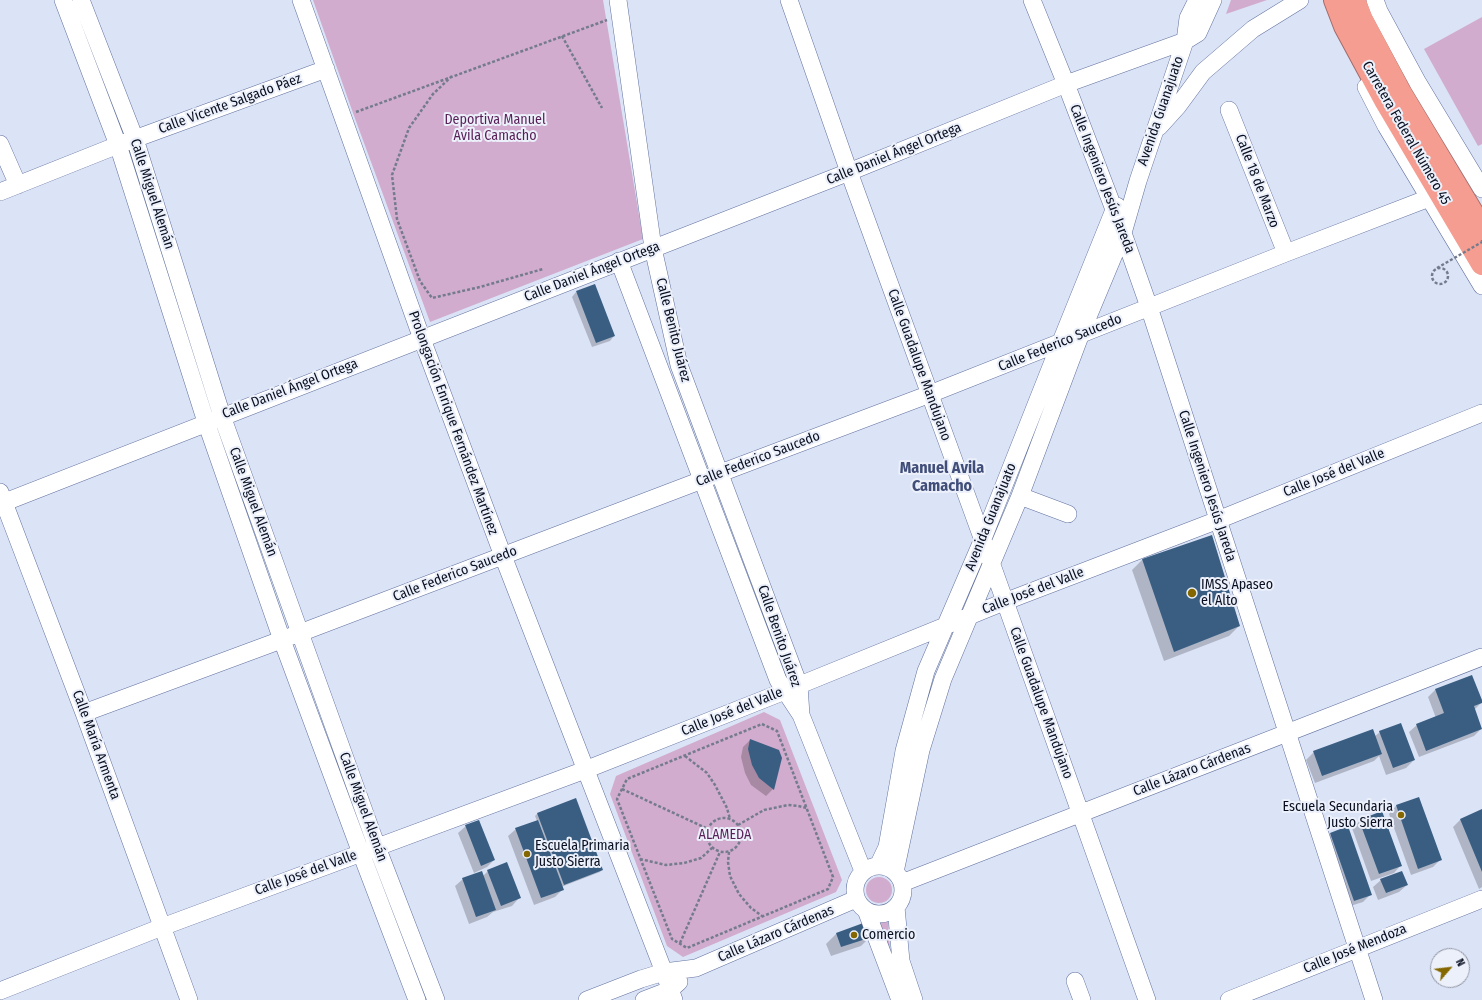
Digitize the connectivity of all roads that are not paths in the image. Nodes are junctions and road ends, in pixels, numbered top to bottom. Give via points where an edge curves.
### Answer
1 (62, 0) edge
2 (82, 0) edge
3 (301, 0) edge
4 (789, 0) edge
5 (1032, 0) edge
6 (1197, 0) edge
7 (1213, 0) edge
8 (1300, 0) edge
9 (1324, 0) edge
10 (1335, 0) edge
11 (1354, 0) edge
12 (1375, 0) edge
13 (619, 8) edge
14 (1185, 41) junction
15 (326, 69) junction
16 (1066, 84) junction
17 (1229, 110) dead end
18 (1155, 132) junction
19 (134, 139) junction
20 (0, 144) edge
21 (118, 145) junction
22 (849, 172) junction
23 (1138, 181) junction
24 (18, 185) junction
25 (1482, 189) edge
26 (0, 192) edge
27 (1429, 198) junction
28 (1114, 210) junction
29 (1482, 230) edge
30 (1123, 233) junction
31 (653, 248) junction
32 (1286, 253) junction
33 (619, 261) junction
34 (1482, 264) edge
35 (1482, 286) edge
36 (1149, 307) junction
37 (1080, 336) junction
38 (422, 339) junction
39 (1060, 344) junction
40 (930, 394) junction
41 (1482, 413) edge
42 (222, 416) junction
43 (206, 422) junction
44 (720, 473) junction
45 (702, 480) junction
46 (1020, 496) junction
47 (1, 499) edge
48 (1068, 514) dead end
49 (1218, 520) junction
50 (982, 541) junction
51 (503, 556) junction
52 (992, 565) junction
53 (1004, 602) junction
54 (968, 617) junction
55 (945, 626) junction
56 (300, 634) junction
57 (282, 640) junction
58 (1482, 657) edge
59 (792, 688) junction
60 (84, 713) junction
61 (1287, 733) junction
62 (586, 770) junction
63 (1080, 813) junction
64 (377, 847) junction
65 (361, 853) junction
66 (870, 868) junction
67 (899, 878) junction
68 (1482, 899) edge
69 (861, 905) junction
70 (896, 907) junction
71 (162, 927) junction
72 (1358, 948) junction
73 (894, 964) junction
74 (696, 968) junction
75 (664, 972) junction
76 (1075, 981) dead end
77 (0, 991) edge
78 (672, 995) edge
79 (189, 1000) edge
80 (417, 1000) edge
81 (436, 1000) edge
82 (587, 1000) edge
83 (644, 1000) edge
84 (900, 1000) edge
85 (914, 1000) edge
86 (1082, 1000) edge
87 (1147, 1000) edge
88 (1229, 1000) edge
89 (1374, 1000) edge

1 - 21 street, Calle Miguel Alemán
2 - 19 street, Calle Miguel Alemán
3 - 15 street, Prolongación Enrique Fernández Martínez
4 - 22 street, Calle Guadalupe Mandujano
5 - 16 street, Calle Ingeniero Jesús Jareda
6 - 14 street, Avenida Guanajuato via 1188,18
7 - 14 street, Avenida Guanajuato via 1198,33
8 - 18 street via 1253,29 1203,72
9 - 27 street via 1336,29 1386,126
10 - 34 highway, Carretera Federal Número 45 via 1345,26 1386,102
11 - 29 highway, Carretera Federal Número 45 via 1400,92
12 - 25 street via 1418,83
13 - 31 street, Calle Benito Juárez
14 - 16 street, Calle Daniel Ángel Ortega
14 - 18 street, Avenida Guanajuato
15 - 19 street, Calle Vicente Salgado Páez
15 - 38 street, Prolongación Enrique Fernández Martínez
16 - 22 street, Calle Daniel Ángel Ortega
16 - 28 street, Calle Ingeniero Jesús Jareda
17 - 32 street, Calle 18 de Marzo
18 - 23 street, Avenida Guanajuato
19 - 21 street, Calle Vicente Salgado Páez
19 - 42 street, Calle Miguel Alemán
20 - 24 street
21 - 24 street, Calle Vicente Salgado Páez
21 - 43 street, Calle Miguel Alemán
22 - 31 street, Calle Daniel Ángel Ortega
22 - 40 street, Calle Guadalupe Mandujano
23 - 28 street, Avenida Guanajuato
23 - 30 street, Avenida Guanajuato
24 - 26 street, Calle Vicente Salgado Páez
27 - 32 street, Calle Federico Saucedo
27 - 35 street
28 - 30 street, Calle Ingeniero Jesús Jareda
28 - 39 street, Avenida Guanajuato
30 - 36 street, Calle Ingeniero Jesús Jareda
30 - 37 street, Avenida Guanajuato
31 - 33 street, Calle Daniel Ángel Ortega
31 - 44 street, Calle Benito Juárez via 679,365
32 - 36 street, Calle Federico Saucedo
33 - 38 street, Calle Daniel Ángel Ortega
33 - 45 street, Calle Benito Juárez
36 - 37 street, Calle Federico Saucedo
36 - 49 street, Calle Ingeniero Jesús Jareda
37 - 39 street, Calle Federico Saucedo
37 - 46 street, Avenida Guanajuato
38 - 42 street, Calle Daniel Ángel Ortega
38 - 51 street, Prolongación Enrique Fernández Martínez
39 - 40 street, Calle Federico Saucedo
39 - 50 street, Avenida Guanajuato
40 - 44 street, Calle Federico Saucedo
40 - 50 street, Calle Guadalupe Mandujano
41 - 49 street, Calle José del Valle
42 - 43 street, Calle Daniel Ángel Ortega
42 - 56 street, Calle Miguel Alemán
43 - 47 street, Calle Daniel Ángel Ortega
43 - 57 street, Calle Miguel Alemán
44 - 45 street, Calle Federico Saucedo
44 - 59 street, Calle Benito Juárez
45 - 51 street, Calle Federico Saucedo
45 - 59 street, Calle Benito Juárez via 778,680
46 - 48 street
46 - 52 street, Avenida Guanajuato
47 - 60 street, Calle María Armenta
49 - 53 street, Calle José del Valle
49 - 61 street, Calle Ingeniero Jesús Jareda
50 - 52 street, Calle Guadalupe Mandujano
50 - 55 street, Avenida Guanajuato
51 - 56 street, Calle Federico Saucedo
51 - 62 street, Prolongación Enrique Fernández Martínez
52 - 53 street, Calle Guadalupe Mandujano
52 - 54 street, Avenida Guanajuato
53 - 54 street, Calle José del Valle
53 - 63 street, Calle Guadalupe Mandujano
54 - 55 street, Calle José del Valle
54 - 67 street, Avenida Guanajuato via 943,679 921,750
55 - 59 street, Calle José del Valle
55 - 66 street, Avenida Guanajuato via 926,671 904,751 887,847
56 - 57 street, Calle Federico Saucedo
56 - 64 street, Calle Miguel Alemán
57 - 60 street, Calle Federico Saucedo
57 - 65 street, Calle Miguel Alemán
58 - 61 street, Calle Lázaro Cárdenas
59 - 62 street, Calle José del Valle
59 - 66 street, Calle Benito Juárez via 801,715
60 - 71 street, Calle María Armenta
61 - 63 street, Calle Lázaro Cárdenas
61 - 72 street, Calle Ingeniero Jesús Jareda
62 - 64 street, Calle José del Valle
62 - 75 street, Prolongación Enrique Fernández Martínez
63 - 67 street, Calle Lázaro Cárdenas
63 - 87 street, Calle Guadalupe Mandujano
64 - 65 street, Calle José del Valle
64 - 81 street, Calle Miguel Alemán
65 - 71 street, Calle José del Valle
65 - 80 street, Calle Miguel Alemán
66 - 67 street via 887,867
66 - 69 street via 858,877 855,884
67 - 70 street via 902,896
68 - 72 street, Calle José Mendoza
69 - 70 street via 874,914 890,912
69 - 73 street
69 - 74 street, Calle Lázaro Cárdenas
70 - 73 street
71 - 77 street, Calle José del Valle
71 - 79 street, Calle María Armenta
72 - 88 street, Calle José Mendoza
72 - 89 street, Calle Ingeniero Jesús Jareda
73 - 84 street
73 - 85 street
74 - 75 street, Calle Lázaro Cárdenas
74 - 78 street, Calle Lázaro Cárdenas
75 - 78 street, Prolongación Enrique Fernández Martínez
75 - 82 street, Calle Lázaro Cárdenas
76 - 86 street
78 - 83 street, Calle Lázaro Cárdenas

